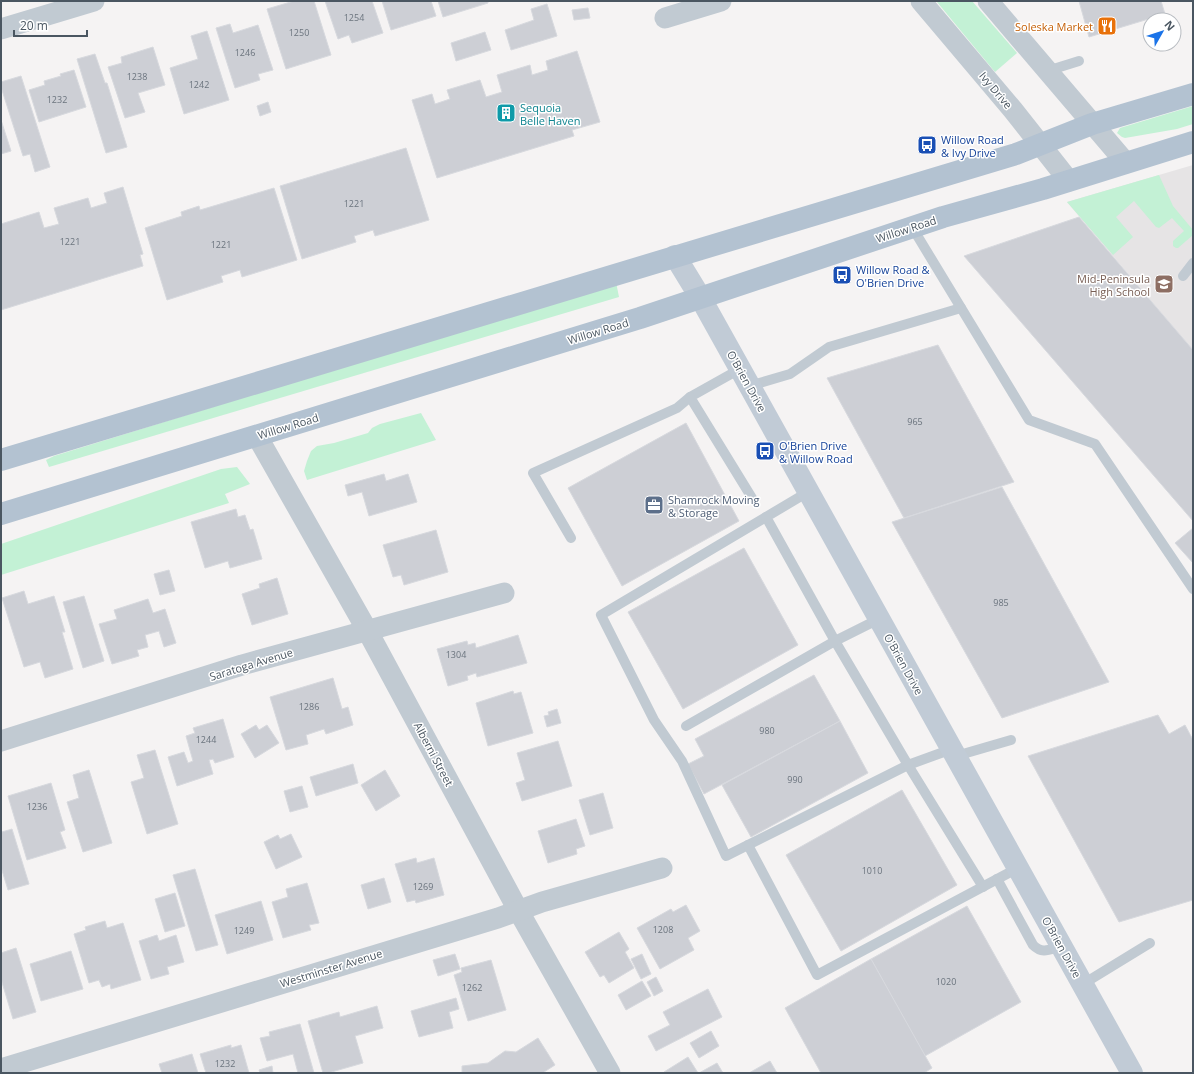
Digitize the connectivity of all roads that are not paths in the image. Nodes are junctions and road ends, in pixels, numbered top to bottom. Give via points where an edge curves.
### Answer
1 (94, 1) edge
2 (721, 1) edge
3 (921, 1) edge
4 (988, 1) edge
5 (665, 18) dead end
6 (1, 29) edge
7 (1079, 61) dead end
8 (1047, 71) junction
9 (1193, 94) edge
10 (1092, 124) junction
11 (1193, 143) edge
12 (1040, 145) junction
13 (1126, 162) junction
14 (1069, 181) junction
15 (912, 227) junction
16 (675, 256) junction
17 (1193, 263) edge
18 (1183, 276) dead end
19 (700, 297) junction
20 (961, 308) junction
21 (745, 378) junction
22 (690, 397) junction
23 (257, 436) junction
24 (1, 460) edge
25 (808, 492) junction
26 (752, 498) dead end
27 (1, 514) edge
28 (766, 517) junction
29 (571, 538) dead end
30 (1193, 589) edge
31 (504, 593) dead end
32 (879, 618) junction
33 (367, 630) junction
34 (835, 641) junction
35 (686, 726) dead end
36 (1011, 740) dead end
37 (1, 741) edge
38 (954, 753) junction
39 (908, 765) junction
40 (748, 845) junction
41 (662, 868) dead end
42 (1018, 868) junction
43 (997, 879) junction
44 (982, 887) junction
45 (518, 910) junction
46 (1150, 943) dead end
47 (1061, 946) junction
48 (1083, 984) junction
49 (1, 1070) edge
50 (610, 1073) edge
51 (1132, 1073) edge

1 - 6 street
2 - 5 street
3 - 12 street, Ivy Drive via 1014,110
4 - 8 street
7 - 8 lane
8 - 10 street
9 - 10 main road
10 - 12 main road
10 - 13 street
11 - 13 main road, Willow Road
12 - 14 street, Ivy Drive
12 - 16 main road
13 - 14 main road, Willow Road
14 - 15 main road, Willow Road
15 - 19 main road, Willow Road
15 - 20 lane
16 - 19 street, O'Brien Drive
16 - 24 main road
17 - 18 lane
19 - 21 street, O'Brien Drive
19 - 23 main road, Willow Road via 640,318
20 - 21 lane via 829,347 790,374
20 - 30 lane via 1029,420 1095,444
21 - 22 lane
21 - 25 street, O'Brien Drive
22 - 26 lane
22 - 29 lane via 677,408 533,473
23 - 27 main road, Willow Road
23 - 33 street, Alberni Street
25 - 28 lane
25 - 32 street, O'Brien Drive
28 - 34 lane
28 - 40 lane via 601,615 654,720 682,761 726,856
31 - 33 street, Saratoga Avenue
32 - 34 lane
32 - 38 street, O'Brien Drive
33 - 37 street, Saratoga Avenue via 242,665
33 - 45 street, Alberni Street
34 - 35 lane
34 - 39 lane
36 - 38 lane
38 - 39 lane
38 - 42 street, O'Brien Drive
39 - 40 lane
39 - 44 lane
40 - 44 lane via 817,976
41 - 45 street, Westminster Avenue
42 - 43 lane
42 - 47 street, O'Brien Drive
43 - 44 lane
43 - 47 lane via 1033,945 1044,951
45 - 49 street, Westminster Avenue
45 - 50 street, Alberni Street
46 - 48 lane
47 - 48 street, O'Brien Drive
48 - 51 street, O'Brien Drive

